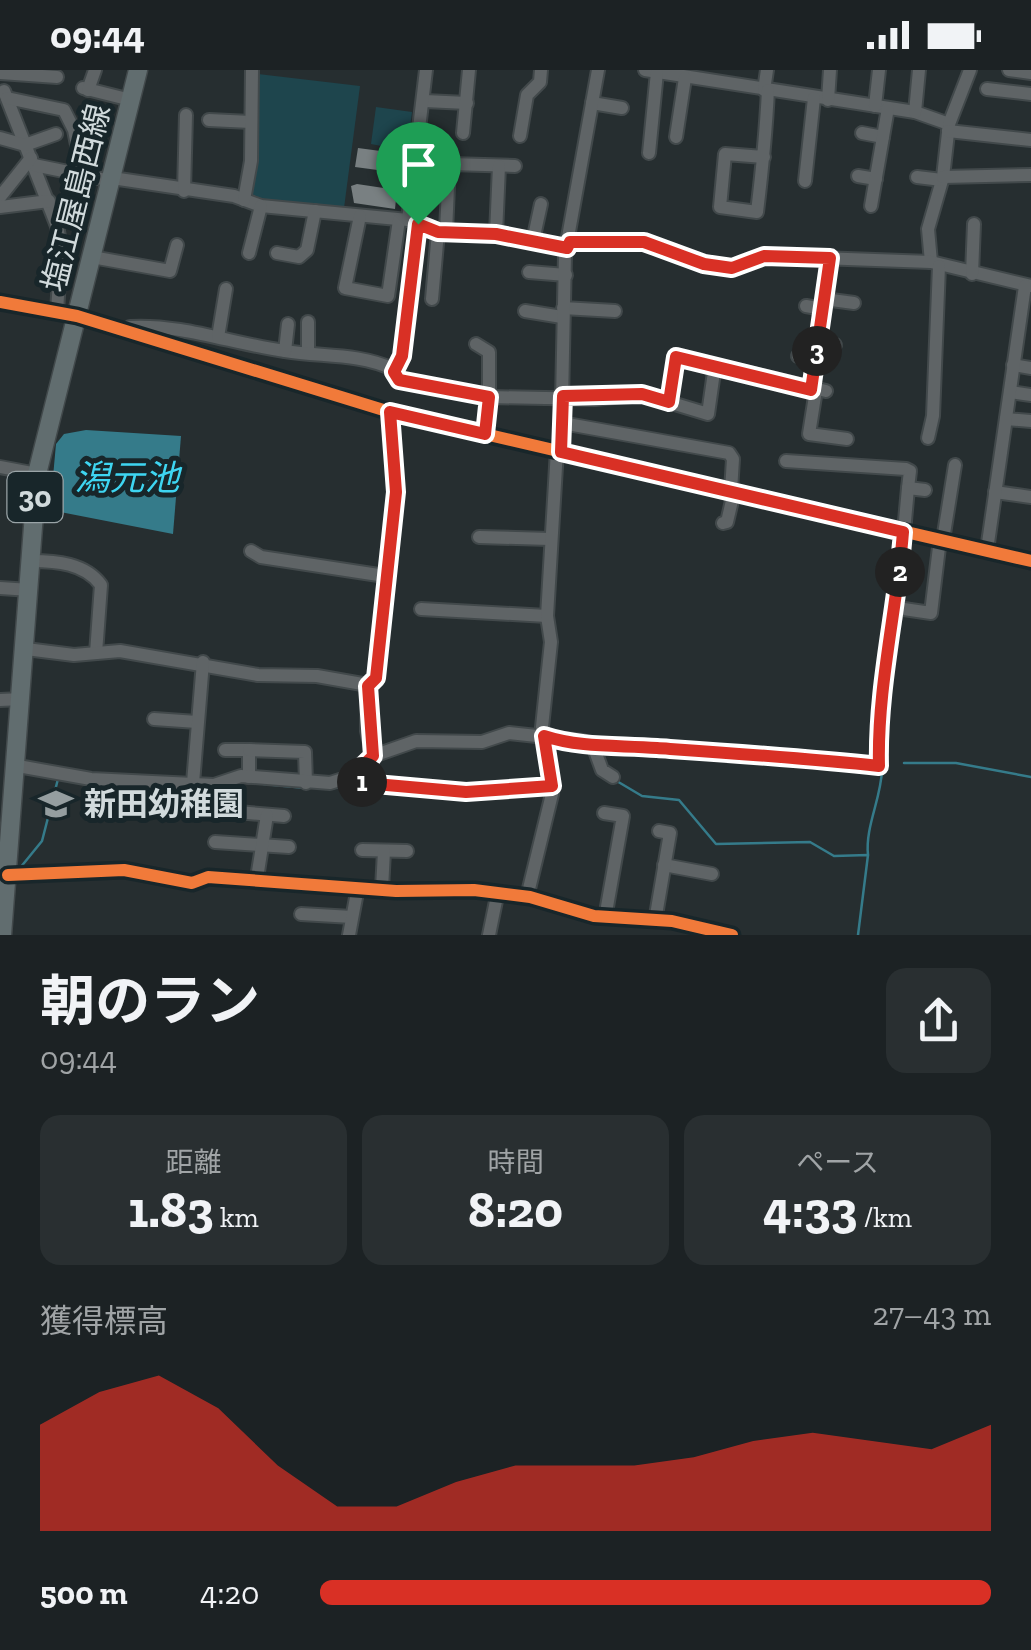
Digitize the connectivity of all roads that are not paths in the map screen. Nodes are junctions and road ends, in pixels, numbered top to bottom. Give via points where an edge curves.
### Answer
1 (96, 70) edge
2 (138, 70) edge
3 (252, 70) edge
4 (426, 70) edge
5 (470, 70) edge
6 (541, 70) edge
7 (598, 70) edge
8 (768, 70) edge
9 (830, 70) edge
10 (879, 70) edge
11 (919, 70) edge
12 (970, 70) edge
13 (1009, 70) edge
14 (651, 71) edge
15 (1031, 72) edge
16 (40, 73) edge
17 (0, 74) edge
18 (710, 76) edge
19 (58, 77) dead end
20 (684, 78) junction
21 (987, 89) dead end
22 (766, 90) junction
23 (4, 94) edge
24 (1031, 94) edge
25 (821, 99) junction
26 (131, 100) junction
27 (425, 101) junction
28 (468, 103) junction
29 (592, 103) junction
30 (882, 107) junction
31 (622, 108) dead end
32 (915, 112) junction
33 (186, 116) dead end
34 (210, 120) dead end
35 (251, 122) junction
36 (949, 127) junction
37 (463, 133) dead end
38 (56, 134) dead end
39 (862, 134) dead end
40 (520, 136) dead end
41 (883, 137) junction
42 (0, 138) edge
43 (676, 138) dead end
44 (1031, 140) edge
45 (649, 153) dead end
46 (30, 156) junction
47 (764, 157) junction
48 (416, 163) junction
49 (449, 164) junction
50 (498, 166) junction
51 (516, 166) dead end
52 (1031, 174) edge
53 (83, 175) junction
54 (858, 176) dead end
55 (918, 177) dead end
56 (876, 179) junction
57 (943, 179) junction
58 (111, 180) junction
59 (806, 181) dead end
60 (184, 190) junction
61 (0, 197) edge
62 (244, 200) junction
63 (49, 201) junction
64 (540, 204) dead end
65 (261, 206) junction
66 (872, 206) dead end
67 (0, 207) edge
68 (315, 211) junction
69 (360, 216) junction
70 (408, 221) junction
71 (974, 224) dead end
72 (442, 232) junction
73 (496, 234) junction
74 (533, 241) junction
75 (176, 245) dead end
76 (568, 245) junction
77 (248, 253) dead end
78 (276, 253) dead end
79 (92, 256) junction
80 (830, 258) junction
81 (935, 264) junction
82 (529, 272) dead end
83 (972, 274) junction
84 (566, 275) junction
85 (1028, 286) edge
86 (226, 289) dead end
87 (410, 298) junction
88 (0, 302) edge
89 (854, 303) dead end
90 (824, 304) junction
91 (806, 306) dead end
92 (615, 310) dead end
93 (526, 311) dead end
94 (1026, 311) edge
95 (57, 312) junction
96 (562, 312) junction
97 (77, 316) junction
98 (308, 322) dead end
99 (288, 324) dead end
100 (120, 329) junction
101 (218, 338) junction
102 (1024, 340) edge
103 (818, 342) junction
104 (476, 344) dead end
105 (835, 344) dead end
106 (308, 351) junction
107 (288, 352) junction
108 (798, 356) dead end
109 (816, 359) junction
110 (715, 365) junction
111 (1014, 365) junction
112 (1031, 368) edge
113 (394, 372) junction
114 (284, 380) junction
115 (818, 390) junction
116 (1010, 392) junction
117 (1031, 394) edge
118 (563, 396) junction
119 (489, 397) junction
120 (669, 402) junction
121 (390, 412) junction
122 (1006, 419) junction
123 (1031, 422) edge
124 (562, 423) junction
125 (485, 434) junction
126 (928, 438) dead end
127 (847, 439) dead end
128 (559, 451) junction
129 (786, 461) dead end
130 (955, 465) dead end
131 (0, 467) edge
132 (37, 474) junction
133 (908, 488) junction
134 (925, 490) dead end
135 (733, 491) junction
136 (995, 492) junction
137 (1031, 497) edge
138 (723, 523) dead end
139 (903, 532) junction
140 (479, 537) dead end
141 (550, 540) junction
142 (941, 540) junction
143 (987, 550) junction
144 (251, 551) dead end
145 (31, 561) junction
146 (1031, 561) edge
147 (385, 576) junction
148 (0, 588) edge
149 (30, 590) junction
150 (897, 608) junction
151 (421, 609) dead end
152 (547, 616) junction
153 (26, 648) junction
154 (96, 653) junction
155 (202, 662) junction
156 (368, 686) junction
157 (0, 700) edge
158 (22, 700) junction
159 (154, 719) dead end
160 (197, 722) junction
161 (545, 740) junction
162 (594, 748) junction
163 (225, 750) dead end
164 (249, 750) junction
165 (373, 756) junction
166 (18, 766) junction
167 (249, 776) junction
168 (352, 776) junction
169 (613, 776) dead end
170 (193, 783) junction
171 (306, 783) junction
172 (552, 786) junction
173 (237, 812) dead end
174 (604, 813) dead end
175 (267, 815) junction
176 (284, 816) dead end
177 (660, 831) dead end
178 (215, 842) dead end
179 (262, 846) junction
180 (289, 847) dead end
181 (362, 850) dead end
182 (384, 851) junction
183 (408, 852) dead end
184 (664, 866) junction
185 (712, 874) dead end
186 (257, 878) junction
187 (5, 883) edge
188 (358, 887) junction
189 (382, 890) junction
190 (497, 896) junction
191 (527, 897) junction
192 (301, 914) dead end
193 (352, 917) junction
194 (611, 919) junction
195 (656, 921) junction
196 (711, 934) edge
197 (2, 935) edge
198 (349, 935) edge
199 (489, 935) edge
200 (617, 935) edge
201 (732, 935) edge

1 - 26 street via 85,89
2 - 26 main road, 塩江屋島西線 / 30
3 - 35 street
4 - 27 street
5 - 28 street
6 - 40 street via 540,82 527,94
7 - 29 street
8 - 22 street
9 - 25 street
10 - 30 street
11 - 32 street
12 - 36 street
13 - 15 street
14 - 20 street
14 - 45 street
16 - 17 street
16 - 19 street
17 - 23 street
18 - 20 street
18 - 22 street
20 - 43 street
21 - 24 street
22 - 25 street
22 - 47 street
23 - 46 street
23 - 53 street via 69,115
25 - 30 street
25 - 59 street
26 - 58 main road, 塩江屋島西線 / 30
27 - 28 street
27 - 48 street
28 - 37 street
29 - 31 street
29 - 76 street
30 - 32 street
30 - 41 street
32 - 36 street
33 - 60 street
34 - 35 street
35 - 62 street
36 - 44 street
36 - 57 street
38 - 46 street
39 - 41 street
41 - 56 street
42 - 46 street
46 - 53 street
46 - 61 street
46 - 63 street
47 - 47 street via 756,212 720,207 725,154
48 - 49 street
48 - 70 street
49 - 50 street
49 - 72 street
50 - 51 street
50 - 73 street
52 - 57 street
53 - 58 street
54 - 56 street
55 - 57 street
56 - 66 street
57 - 81 street via 928,228
58 - 60 street
58 - 79 main road, 塩江屋島西線 / 30
60 - 62 street
62 - 65 street
63 - 67 street
63 - 95 street via 62,246
64 - 74 street
65 - 68 street
65 - 77 street
68 - 69 street
68 - 78 street via 307,250 299,258
69 - 70 street
69 - 70 street via 345,288 388,296
70 - 72 street
70 - 87 street
71 - 83 street
72 - 73 street
72 - 87 street via 437,300
73 - 74 street
74 - 76 street
75 - 79 street via 170,271
76 - 80 street via 644,242 732,268 764,256
76 - 84 street
79 - 97 main road, 塩江屋島西線 / 30
80 - 81 street
80 - 90 street
81 - 83 street
81 - 126 street
82 - 84 street
83 - 85 street
84 - 96 street
85 - 94 street
86 - 101 street
87 - 113 street
88 - 95 street
89 - 90 street
90 - 91 street
90 - 103 street
92 - 96 street
93 - 96 street
94 - 102 street
95 - 97 street
96 - 118 street
97 - 100 street
97 - 132 main road, 塩江屋島西線 / 30
98 - 106 street
99 - 107 street
100 - 101 street
100 - 114 street
101 - 107 street
102 - 111 street
103 - 105 street
103 - 109 street
104 - 119 street via 488,352
106 - 107 street
106 - 113 street via 362,358
107 - 114 street
108 - 109 street
109 - 115 street
110 - 115 street
110 - 120 street via 676,357
110 - 120 street via 708,414
111 - 112 street
111 - 116 street
113 - 119 street via 399,380
114 - 121 street
115 - 127 street via 810,434
116 - 117 street
116 - 122 street
118 - 119 street
118 - 120 street via 642,394
118 - 124 street
119 - 125 street
121 - 125 street
121 - 147 street via 396,492
122 - 123 street
122 - 136 street
124 - 128 street
124 - 135 street via 729,453
125 - 128 street
128 - 135 street
128 - 141 street
129 - 133 street via 906,468
130 - 142 street
131 - 132 street
132 - 145 main road, 塩江屋島西線 / 30
133 - 134 street
133 - 139 street
135 - 138 street
135 - 139 street
136 - 137 street
136 - 143 street
139 - 142 street
139 - 150 street
140 - 141 street
141 - 152 street
142 - 143 street
142 - 150 street via 930,613
143 - 146 street
144 - 147 street via 260,558
145 - 149 main road, 塩江屋島西線 / 30
145 - 154 street via 74,566 101,586
147 - 156 street via 376,678
148 - 149 street
149 - 153 main road, 塩江屋島西線 / 30
150 - 162 street via 885,660 879,766
151 - 152 street
152 - 161 street
153 - 154 street
153 - 158 main road, 塩江屋島西線 / 30
154 - 155 street
155 - 156 street
155 - 160 street
156 - 165 street
157 - 158 street
158 - 166 main road, 塩江屋島西線 / 30
159 - 160 street
160 - 170 street
161 - 162 street via 583,741
161 - 165 street via 509,733 482,742 425,739
161 - 172 street
162 - 169 street via 602,770
163 - 164 street
164 - 167 street
164 - 171 street via 305,752
165 - 168 street
166 - 170 street via 91,779
166 - 187 main road, 塩江屋島西線 / 30
167 - 170 street
167 - 171 street
168 - 171 street
168 - 172 street via 364,783 466,792
172 - 191 street
173 - 175 street
174 - 194 street via 622,816
175 - 176 street
175 - 179 street
177 - 184 street via 670,833
178 - 179 street
179 - 180 street
179 - 186 street
181 - 182 street
182 - 183 street
182 - 189 street
184 - 185 street
184 - 195 street
186 - 187 street via 192,882 124,870
186 - 188 street
187 - 197 main road, 塩江屋島西線 / 30
188 - 189 street
188 - 193 street
189 - 190 street via 453,888
190 - 191 street
190 - 199 street
191 - 194 street
192 - 193 street
193 - 198 street
194 - 195 street
194 - 200 street
195 - 196 street
196 - 201 street

